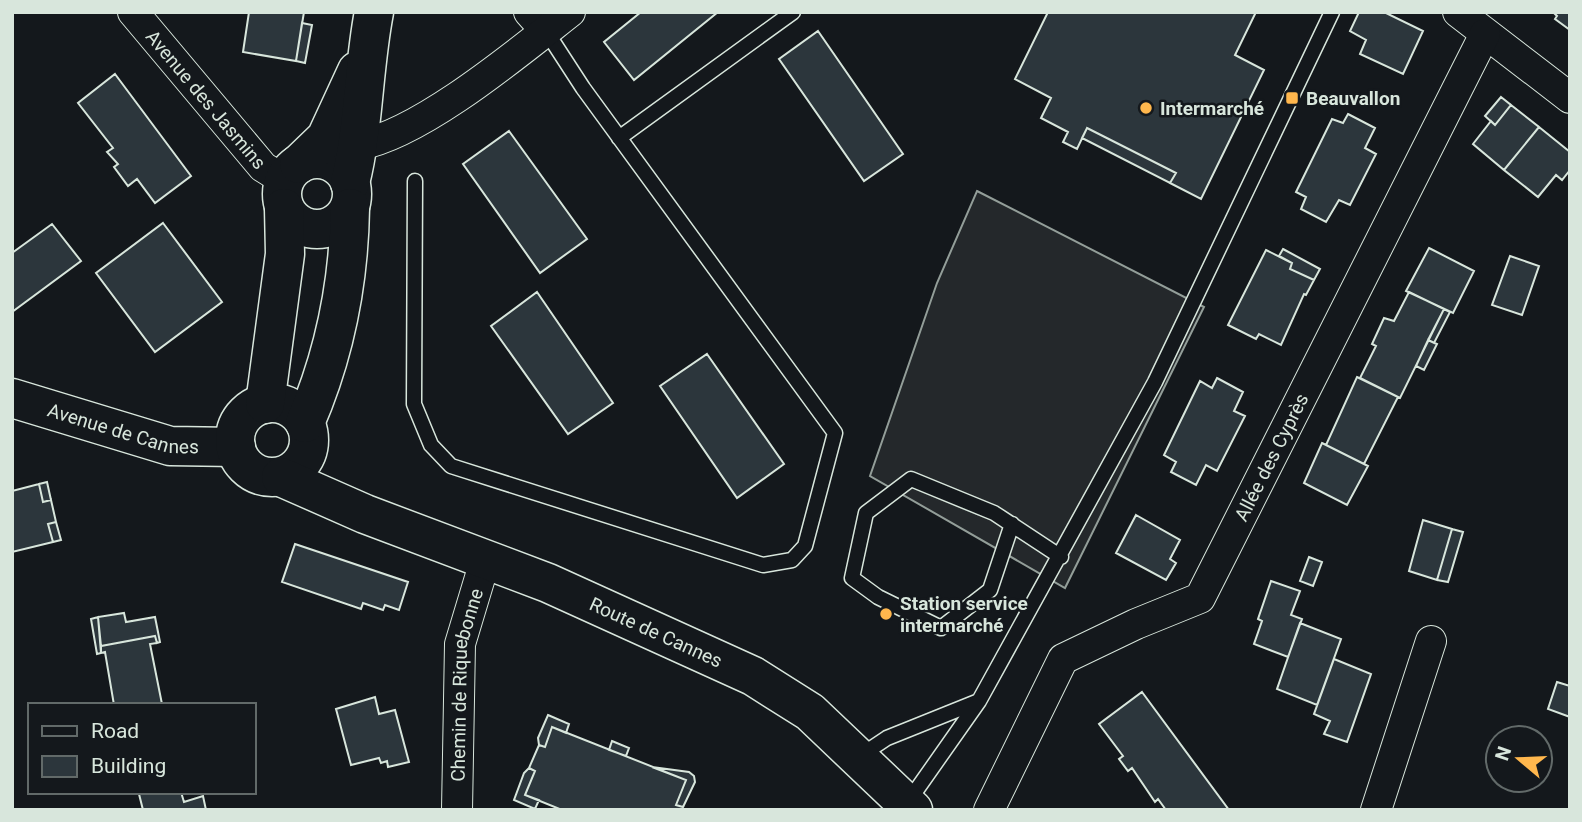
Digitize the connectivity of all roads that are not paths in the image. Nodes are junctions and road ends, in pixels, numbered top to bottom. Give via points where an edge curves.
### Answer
1 (133, 12) edge
2 (374, 12) edge
3 (570, 12) edge
4 (793, 12) edge
5 (1332, 12) edge
6 (1458, 12) edge
7 (538, 22) edge
8 (1485, 34) junction
9 (367, 51) junction
10 (1570, 98) edge
11 (620, 138) junction
12 (359, 145) junction
13 (415, 181) dead end
14 (289, 184) junction
15 (350, 196) junction
16 (12, 398) edge
17 (265, 404) junction
18 (308, 433) junction
19 (236, 447) junction
20 (281, 477) junction
21 (365, 514) junction
22 (1012, 524) junction
23 (1061, 557) junction
24 (485, 561) junction
25 (1431, 641) dead end
26 (979, 701) junction
27 (859, 757) junction
28 (910, 806) edge
29 (457, 810) edge
30 (989, 810) edge
31 (1376, 810) edge

1 - 14 street, Avenue des Jasmins via 263,167
2 - 9 main road
3 - 7 street
4 - 11 lane
5 - 23 lane via 1189,316
6 - 8 street
7 - 11 lane
7 - 12 street via 433,112 382,141
8 - 10 street
8 - 30 street, Allée des Cyprès via 1200,598 1063,659
9 - 12 main road
9 - 14 main road via 326,138
11 - 13 lane via 835,433 805,546 792,560 763,565 451,466 431,446 414,404
12 - 15 main road
14 - 15 main road via 308,160 329,161 346,174
14 - 15 main road via 300,225 323,230 343,219
14 - 17 main road via 285,254
15 - 18 main road via 349,253 326,377
16 - 19 main road, Avenue de Cannes via 170,446
17 - 18 main road via 288,407
17 - 19 main road via 245,415
18 - 20 main road via 300,464
18 - 21 main road
19 - 20 main road via 247,468 269,478
20 - 21 main road, Route de Cannes
21 - 24 main road, Route de Cannes
22 - 22 lane via 911,479 866,513 852,578 878,597 941,628 990,590
22 - 23 lane
23 - 26 lane
24 - 27 main road, Route de Cannes via 548,583 753,676 810,712
24 - 29 street, Chemin de Riquebonne via 460,644
25 - 31 street
26 - 27 lane via 887,738
26 - 28 lane
27 - 28 main road, Route de Cannes

